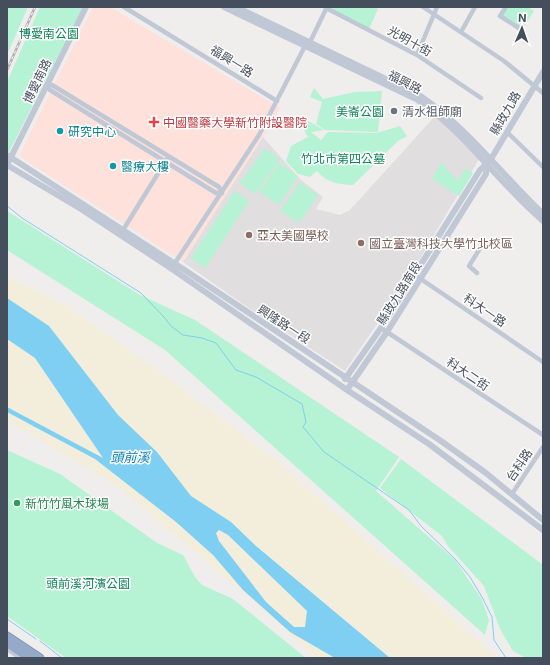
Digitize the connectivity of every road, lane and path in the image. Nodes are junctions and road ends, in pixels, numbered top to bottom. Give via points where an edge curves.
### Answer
1 (86, 7) edge
2 (124, 7) edge
3 (224, 7) edge
4 (236, 7) edge
5 (326, 7) edge
6 (423, 7) edge
7 (437, 7) edge
8 (476, 7) edge
9 (506, 7) edge
10 (434, 14) junction
11 (522, 30) dead end
12 (461, 32) junction
13 (308, 44) junction
14 (417, 55) junction
15 (543, 72) edge
16 (47, 86) junction
17 (534, 86) junction
18 (543, 93) edge
19 (482, 98) dead end
20 (276, 100) junction
21 (507, 132) junction
22 (9, 156) edge
23 (169, 156) junction
24 (491, 159) junction
25 (166, 162) junction
26 (487, 164) junction
27 (7, 165) edge
28 (543, 167) edge
29 (222, 193) junction
30 (543, 214) edge
31 (543, 221) edge
32 (123, 230) junction
33 (479, 250) dead end
34 (173, 266) junction
35 (477, 273) dead end
36 (418, 277) junction
37 (382, 328) junction
38 (387, 332) junction
39 (543, 362) edge
40 (346, 377) junction
41 (353, 382) junction
42 (340, 385) junction
43 (347, 390) junction
44 (543, 436) edge
45 (543, 447) edge
46 (512, 494) junction
47 (543, 520) edge
48 (543, 530) edge
49 (7, 636) edge
50 (7, 643) edge
51 (7, 649) edge
52 (21, 658) edge
53 (29, 658) edge
54 (40, 658) edge

1 - 16 street, 博愛南路
2 - 20 street, 福興一路
3 - 13 street, 福興路
4 - 13 street, 福興路
5 - 13 street
5 - 14 street, 光明十街
6 - 10 street
7 - 10 street
8 - 12 street
9 - 11 street via 500,16
10 - 12 street
10 - 14 street
12 - 17 street via 504,61
13 - 20 street
13 - 24 street, 福興路 via 419,95 462,129
13 - 26 street, 福興路 via 429,108 459,134
14 - 19 street, 光明十街
15 - 17 street, 縣政九路
16 - 22 street, 博愛南路
16 - 23 street via 52,85
16 - 25 street
17 - 18 street
17 - 21 street, 縣政九路
20 - 29 street via 259,135
21 - 24 street, 縣政九路
21 - 28 street
22 - 27 street, 博愛南路
22 - 32 street, 興隆路一段
23 - 25 street
23 - 29 street via 219,187
24 - 26 street, 縣政九路
24 - 30 street, 福興路
25 - 29 street via 216,193
25 - 32 street
26 - 31 street, 福興路
26 - 36 street, 縣政九路南段 via 480,170
27 - 34 street, 興隆路一段
29 - 34 street
32 - 34 street, 興隆路一段
33 - 35 street via 469,266
34 - 40 street, 興隆路一段
34 - 42 street, 興隆路一段
36 - 37 street, 縣政九路南段
36 - 38 street, 縣政九路南段
36 - 39 street, 科大一路
37 - 38 street, 科大二街
37 - 40 street, 縣政九路南段
38 - 41 street, 縣政九路南段
38 - 44 street, 科大二街
40 - 41 street, 興隆路一段
40 - 42 street, 縣政九路南段
41 - 43 street, 縣政九路南段
41 - 46 street, 興隆路一段 via 441,441
42 - 43 street, 興隆路一段
43 - 48 street, 興隆路一段 via 429,444
45 - 46 street, 台科路
46 - 47 street, 興隆路一段
49 - 54 highway
50 - 53 highway
51 - 52 street

